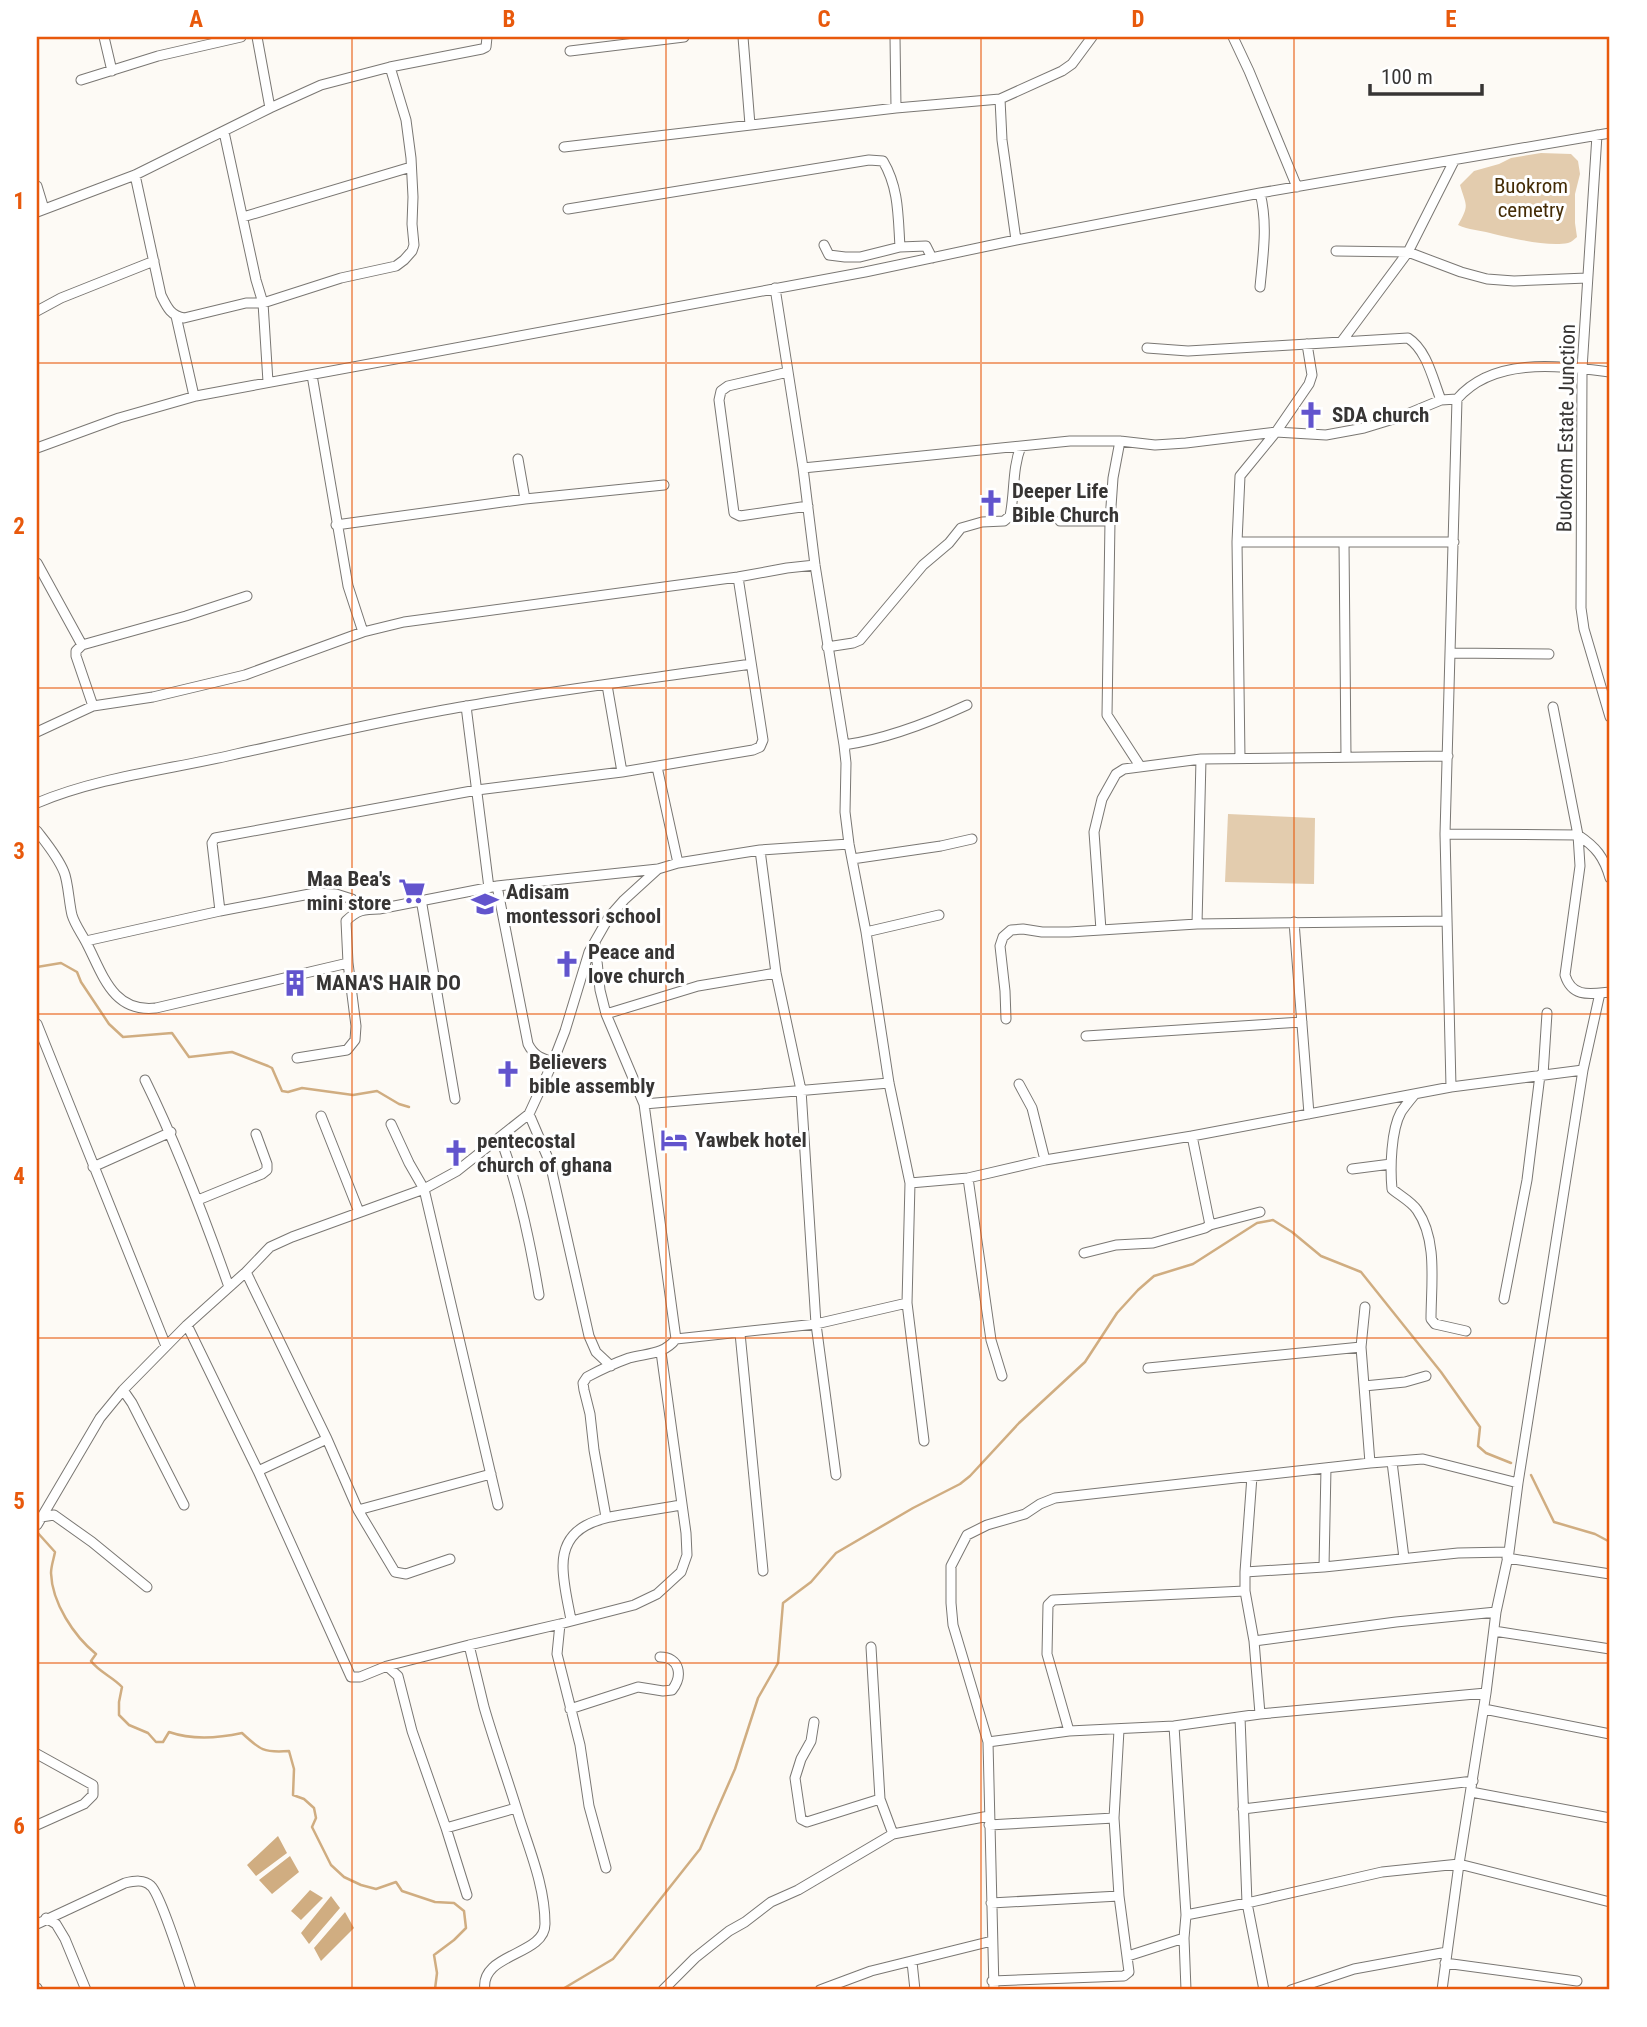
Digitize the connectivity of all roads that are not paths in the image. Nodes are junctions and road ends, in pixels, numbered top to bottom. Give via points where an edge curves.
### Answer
1 (104, 37) edge
2 (240, 37) edge
3 (257, 37) edge
4 (487, 37) edge
5 (684, 37) edge
6 (743, 37) edge
7 (895, 37) edge
8 (1092, 37) edge
9 (1233, 37) edge
10 (570, 51) dead end
11 (390, 66) junction
12 (112, 71) junction
13 (81, 80) dead end
14 (1000, 99) junction
15 (270, 108) junction
16 (896, 108) junction
17 (750, 125) junction
18 (225, 132) junction
19 (1610, 133) edge
20 (1597, 135) junction
21 (564, 148) dead end
22 (1454, 161) junction
23 (411, 167) junction
24 (135, 175) junction
25 (37, 186) edge
26 (1297, 187) junction
27 (1260, 193) junction
28 (568, 209) dead end
29 (41, 211) edge
30 (243, 217) junction
31 (1016, 240) junction
32 (824, 245) dead end
33 (900, 247) junction
34 (1336, 251) dead end
35 (1408, 252) junction
36 (860, 257) junction
37 (932, 258) junction
38 (154, 261) junction
39 (865, 272) junction
40 (1587, 278) junction
41 (1260, 287) dead end
42 (775, 288) junction
43 (263, 303) junction
44 (37, 311) edge
45 (176, 316) junction
46 (1342, 341) junction
47 (1307, 344) junction
48 (1147, 348) dead end
49 (1582, 369) junction
50 (788, 372) junction
51 (1610, 372) edge
52 (312, 375) junction
53 (268, 382) junction
54 (194, 396) junction
55 (1457, 398) junction
56 (1441, 400) junction
57 (1276, 432) junction
58 (1120, 441) junction
59 (1021, 446) junction
60 (37, 448) edge
61 (519, 459) dead end
62 (803, 468) junction
63 (664, 485) dead end
64 (525, 499) junction
65 (808, 506) junction
66 (1060, 521) dead end
67 (1110, 522) junction
68 (336, 525) junction
69 (1237, 542) junction
70 (1344, 542) junction
71 (1454, 542) junction
72 (37, 563) edge
73 (814, 565) junction
74 (738, 577) junction
75 (247, 596) dead end
76 (363, 632) junction
77 (82, 645) junction
78 (827, 648) junction
79 (1451, 653) junction
80 (1549, 654) dead end
81 (751, 664) junction
82 (607, 685) junction
83 (967, 705) dead end
84 (93, 706) junction
85 (466, 706) junction
86 (1553, 707) dead end
87 (1610, 717) edge
88 (37, 732) edge
89 (844, 745) junction
90 (1448, 756) junction
91 (1346, 757) junction
92 (1240, 758) junction
93 (1201, 759) junction
94 (1140, 766) junction
95 (657, 767) junction
96 (622, 772) junction
97 (477, 790) junction
98 (37, 803) edge
99 (37, 831) edge
100 (1446, 834) junction
101 (1578, 835) junction
102 (972, 839) dead end
103 (849, 844) junction
104 (760, 850) junction
105 (852, 859) junction
106 (678, 863) junction
107 (658, 869) junction
108 (1610, 878) edge
109 (493, 887) junction
110 (421, 899) junction
111 (362, 909) junction
112 (220, 911) junction
113 (939, 915) dead end
114 (1447, 921) junction
115 (1294, 922) junction
116 (1197, 924) junction
117 (1101, 930) junction
118 (866, 932) junction
119 (86, 941) junction
120 (595, 942) junction
121 (348, 964) junction
122 (776, 973) junction
123 (1605, 993) edge
124 (1548, 1013) dead end
125 (606, 1014) junction
126 (1006, 1019) dead end
127 (1302, 1022) junction
128 (37, 1024) edge
129 (1086, 1036) dead end
130 (297, 1058) dead end
131 (553, 1062) junction
132 (1583, 1070) junction
133 (1542, 1075) junction
134 (145, 1080) dead end
135 (889, 1083) junction
136 (1019, 1084) dead end
137 (1451, 1087) junction
138 (801, 1090) junction
139 (1415, 1094) junction
140 (455, 1099) dead end
141 (644, 1104) junction
142 (529, 1114) junction
143 (1309, 1114) junction
144 (321, 1116) dead end
145 (391, 1124) dead end
146 (171, 1132) junction
147 (256, 1134) dead end
148 (1192, 1136) junction
149 (500, 1137) junction
150 (1045, 1160) junction
151 (1391, 1164) junction
152 (93, 1167) junction
153 (1352, 1169) dead end
154 (968, 1178) junction
155 (910, 1183) junction
156 (424, 1189) junction
157 (198, 1200) junction
158 (359, 1212) junction
159 (1260, 1212) dead end
160 (1210, 1225) junction
161 (1084, 1253) dead end
162 (246, 1272) junction
163 (229, 1287) junction
164 (539, 1295) dead end
165 (1504, 1300) dead end
166 (907, 1303) junction
167 (1365, 1307) dead end
168 (816, 1324) junction
169 (187, 1325) junction
170 (1466, 1331) dead end
171 (740, 1333) junction
172 (676, 1339) junction
173 (166, 1346) junction
174 (1361, 1346) junction
175 (661, 1352) junction
176 (611, 1366) junction
177 (1148, 1368) dead end
178 (1002, 1376) dead end
179 (1426, 1376) dead end
180 (1364, 1386) junction
181 (123, 1390) junction
182 (327, 1439) junction
183 (924, 1441) dead end
184 (1392, 1462) junction
185 (1370, 1463) junction
186 (1326, 1468) junction
187 (258, 1471) junction
188 (491, 1474) junction
189 (836, 1475) dead end
190 (1252, 1476) junction
191 (1518, 1482) junction
192 (184, 1505) dead end
193 (498, 1505) dead end
194 (681, 1505) junction
195 (358, 1510) junction
196 (606, 1517) junction
197 (39, 1521) edge
198 (1508, 1555) junction
199 (1404, 1558) junction
200 (450, 1559) dead end
201 (1324, 1567) junction
202 (763, 1571) dead end
203 (1245, 1572) junction
204 (1610, 1574) edge
205 (147, 1587) dead end
206 (1245, 1591) junction
207 (1496, 1612) junction
208 (571, 1620) junction
209 (560, 1624) junction
210 (1494, 1631) junction
211 (1254, 1641) junction
212 (469, 1645) junction
213 (871, 1647) dead end
214 (1610, 1649) edge
215 (660, 1657) dead end
216 (404, 1662) junction
217 (387, 1666) junction
218 (398, 1676) junction
219 (1486, 1693) junction
220 (570, 1709) junction
221 (1484, 1709) junction
222 (1260, 1714) junction
223 (1240, 1717) junction
224 (814, 1722) dead end
225 (1174, 1726) junction
226 (1119, 1730) junction
227 (1069, 1731) junction
228 (1610, 1734) edge
229 (988, 1742) junction
230 (37, 1754) edge
231 (1473, 1781) junction
232 (1471, 1792) junction
233 (880, 1798) junction
234 (516, 1808) junction
235 (1243, 1809) junction
236 (1114, 1818) junction
237 (1610, 1818) edge
238 (989, 1821) junction
239 (37, 1825) edge
240 (446, 1828) junction
241 (893, 1834) junction
242 (1459, 1864) junction
243 (606, 1868) dead end
244 (467, 1895) dead end
245 (1119, 1896) junction
246 (1610, 1902) edge
247 (991, 1903) junction
248 (1247, 1903) junction
249 (1186, 1915) junction
250 (46, 1918) junction
251 (37, 1924) edge
252 (1184, 1938) junction
253 (992, 1941) junction
254 (1447, 1952) junction
255 (1128, 1956) junction
256 (912, 1962) junction
257 (1445, 1964) junction
258 (1577, 1981) dead end
259 (993, 1986) edge
260 (835, 1987) edge
261 (86, 1990) edge
262 (191, 1990) edge
263 (485, 1990) edge
264 (663, 1990) edge
265 (820, 1990) edge
266 (915, 1990) edge
267 (1186, 1990) edge
268 (1264, 1990) edge
269 (1291, 1990) edge
270 (1442, 1990) edge

1 - 12 street
2 - 12 street
3 - 15 street
4 - 11 street via 482,49
5 - 10 street
6 - 17 street
7 - 16 street
8 - 14 street via 1062,71
9 - 26 street
11 - 15 street via 321,85
11 - 23 street via 406,120
12 - 13 street
14 - 16 street
14 - 31 street
15 - 18 street
16 - 17 street
17 - 21 street
18 - 24 street
18 - 30 street
19 - 20 street
20 - 22 street
20 - 40 street, Buokrom Estate Junction
22 - 26 street
22 - 35 street
23 - 30 street
23 - 43 street via 414,245 404,260
24 - 29 street
24 - 38 street
25 - 29 street
26 - 27 street
27 - 31 street
27 - 41 street via 1265,240
28 - 33 street via 883,161 895,188
30 - 43 street
31 - 37 street
32 - 36 street via 829,255
33 - 36 street
33 - 37 street via 926,246
34 - 35 street
35 - 40 street via 1487,279
35 - 46 street
36 - 39 street
37 - 39 street
38 - 44 street
38 - 45 street via 161,295
39 - 42 street
40 - 49 street, Buokrom Estate Junction
42 - 50 street
42 - 52 street
43 - 45 street
43 - 53 street
45 - 54 street
46 - 47 street
46 - 56 street via 1408,338 1415,342
47 - 48 street via 1188,351
47 - 57 street via 1312,376
49 - 51 street
49 - 55 street via 1520,368 1492,373
49 - 87 street, Buokrom Estate Junction via 1581,608
50 - 62 street
50 - 65 street via 721,391 734,513 740,516
52 - 53 street
52 - 68 street
53 - 54 street
54 - 60 street
55 - 56 street
55 - 71 street
56 - 57 street via 1364,428 1326,435
57 - 58 street via 1155,445
57 - 69 street via 1240,477
58 - 59 street
58 - 67 street
59 - 62 street
59 - 78 street via 1010,516 961,528 860,640
61 - 64 street
62 - 65 street
63 - 64 street
64 - 68 street
65 - 73 street
66 - 67 street
67 - 94 street via 1107,715
68 - 76 street
69 - 70 street
69 - 92 street
70 - 71 street
70 - 91 street
71 - 79 street
72 - 77 street
73 - 74 street
73 - 78 street
74 - 76 street via 404,622
74 - 81 street
75 - 77 street
76 - 84 street via 245,675
77 - 84 street via 76,656
78 - 89 street
79 - 80 street
79 - 90 street
81 - 82 street
81 - 95 street via 763,740 760,747
82 - 85 street
82 - 96 street
83 - 89 street via 904,730
84 - 88 street
85 - 97 street
85 - 98 street via 112,778
86 - 101 street
89 - 103 street
90 - 91 street
90 - 100 street
91 - 92 street
92 - 93 street
93 - 94 street
93 - 116 street
94 - 117 street via 1116,774 1102,799 1094,832
95 - 96 street
95 - 106 street
96 - 97 street
97 - 109 street
97 - 112 street via 215,838
99 - 119 street via 66,875 73,919
100 - 101 street
100 - 114 street
101 - 108 street via 1594,846
101 - 123 street via 1580,866 1565,975 1574,990
102 - 105 street
103 - 104 street
103 - 105 street
104 - 106 street
104 - 122 street
105 - 118 street
106 - 107 street
107 - 109 street
107 - 120 street via 624,900
109 - 110 street
109 - 131 street via 528,1044 541,1059
110 - 111 street
110 - 140 street
111 - 112 street via 352,899 314,893
111 - 121 street via 346,921
112 - 119 street
113 - 118 street
114 - 115 street
114 - 137 street
115 - 116 street
115 - 127 street
116 - 117 street
117 - 126 street via 1023,929 1011,930 1003,937
118 - 135 street
119 - 121 street via 109,989 141,1010
120 - 125 street
120 - 131 street
121 - 130 street via 355,1040 347,1050
122 - 125 street via 698,986
122 - 138 street
123 - 132 street
124 - 133 street
125 - 141 street
127 - 129 street
127 - 143 street
128 - 152 street
131 - 142 street
132 - 133 street
132 - 191 street
133 - 137 street
133 - 165 street
134 - 146 street
135 - 138 street
135 - 155 street
136 - 150 street via 1032,1108
137 - 139 street
138 - 141 street
138 - 168 street
139 - 143 street
139 - 151 street via 1400,1113
141 - 172 street
142 - 149 street
142 - 176 street via 550,1163 589,1336 596,1352
143 - 148 street
144 - 158 street
145 - 156 street
146 - 152 street
146 - 157 street
147 - 157 street via 267,1170
148 - 150 street
148 - 160 street
149 - 156 street via 457,1171
149 - 164 street via 527,1227
150 - 154 street
151 - 153 street
151 - 170 street via 1392,1189 1417,1209 1430,1241 1431,1319 1434,1324
152 - 173 street
154 - 155 street
154 - 178 street via 991,1340
155 - 166 street
156 - 158 street
156 - 188 street
157 - 163 street
158 - 162 street via 270,1247
159 - 160 street
160 - 161 street via 1153,1243
162 - 163 street
162 - 182 street
163 - 169 street
166 - 168 street
166 - 183 street
167 - 174 street
168 - 171 street
168 - 189 street
169 - 173 street
169 - 187 street
171 - 172 street
171 - 202 street
172 - 175 street
173 - 181 street
174 - 177 street
174 - 180 street
175 - 176 street
175 - 194 street
176 - 196 street via 583,1383
179 - 180 street
180 - 185 street
181 - 192 street
181 - 197 street via 100,1418
182 - 187 street
182 - 195 street
184 - 185 street
184 - 191 street via 1423,1459
184 - 199 street
185 - 186 street
186 - 190 street
186 - 201 street
187 - 217 street via 349,1675 360,1676
188 - 193 street
188 - 195 street
190 - 203 street
190 - 229 street via 1055,1498 1026,1514 967,1535 951,1566 953,1625
191 - 198 street
194 - 196 street
194 - 208 street via 687,1555 681,1572 657,1594 634,1605
195 - 200 street via 395,1572 406,1574
196 - 208 street via 578,1530 567,1546 563,1565
197 - 205 street via 54,1515
198 - 199 street
198 - 204 street
198 - 207 street
199 - 201 street
201 - 203 street
203 - 206 street
206 - 211 street
206 - 227 street via 1053,1600 1048,1612 1047,1654
207 - 210 street
207 - 211 street
208 - 209 street
209 - 212 street
209 - 220 street via 557,1654
210 - 214 street
210 - 219 street
211 - 222 street
212 - 216 street
212 - 234 street
213 - 233 street
215 - 220 street via 676,1663 679,1676 672,1690 638,1687
216 - 217 street
216 - 218 street
217 - 218 street
218 - 240 street
219 - 221 street
219 - 222 street
220 - 243 street
221 - 228 street
221 - 231 street
222 - 223 street
223 - 225 street
223 - 235 street
224 - 233 street via 795,1778 801,1819 807,1822
225 - 226 street
225 - 249 street
226 - 227 street
226 - 236 street
227 - 229 street
229 - 238 street
230 - 239 street via 93,1785 94,1790 84,1804
231 - 232 street
231 - 235 street
232 - 237 street
232 - 242 street
233 - 241 street
234 - 240 street
234 - 263 street via 542,1892 544,1934 490,1971
235 - 248 street
236 - 238 street
236 - 245 street
238 - 241 street
238 - 247 street
240 - 244 street
241 - 264 street via 771,1902 695,1958
242 - 246 street
242 - 248 street via 1382,1872
242 - 254 street
245 - 247 street
245 - 255 street
247 - 253 street
248 - 249 street
248 - 268 street
249 - 252 street
250 - 251 street
250 - 261 street via 65,1939
250 - 262 street via 125,1883 138,1880 152,1886
252 - 255 street
252 - 267 street
253 - 256 street
253 - 259 street
254 - 257 street
254 - 269 street via 1353,1969
255 - 259 street via 1129,1972 1124,1976
256 - 260 street
256 - 266 street
257 - 258 street
257 - 270 street
260 - 265 street

